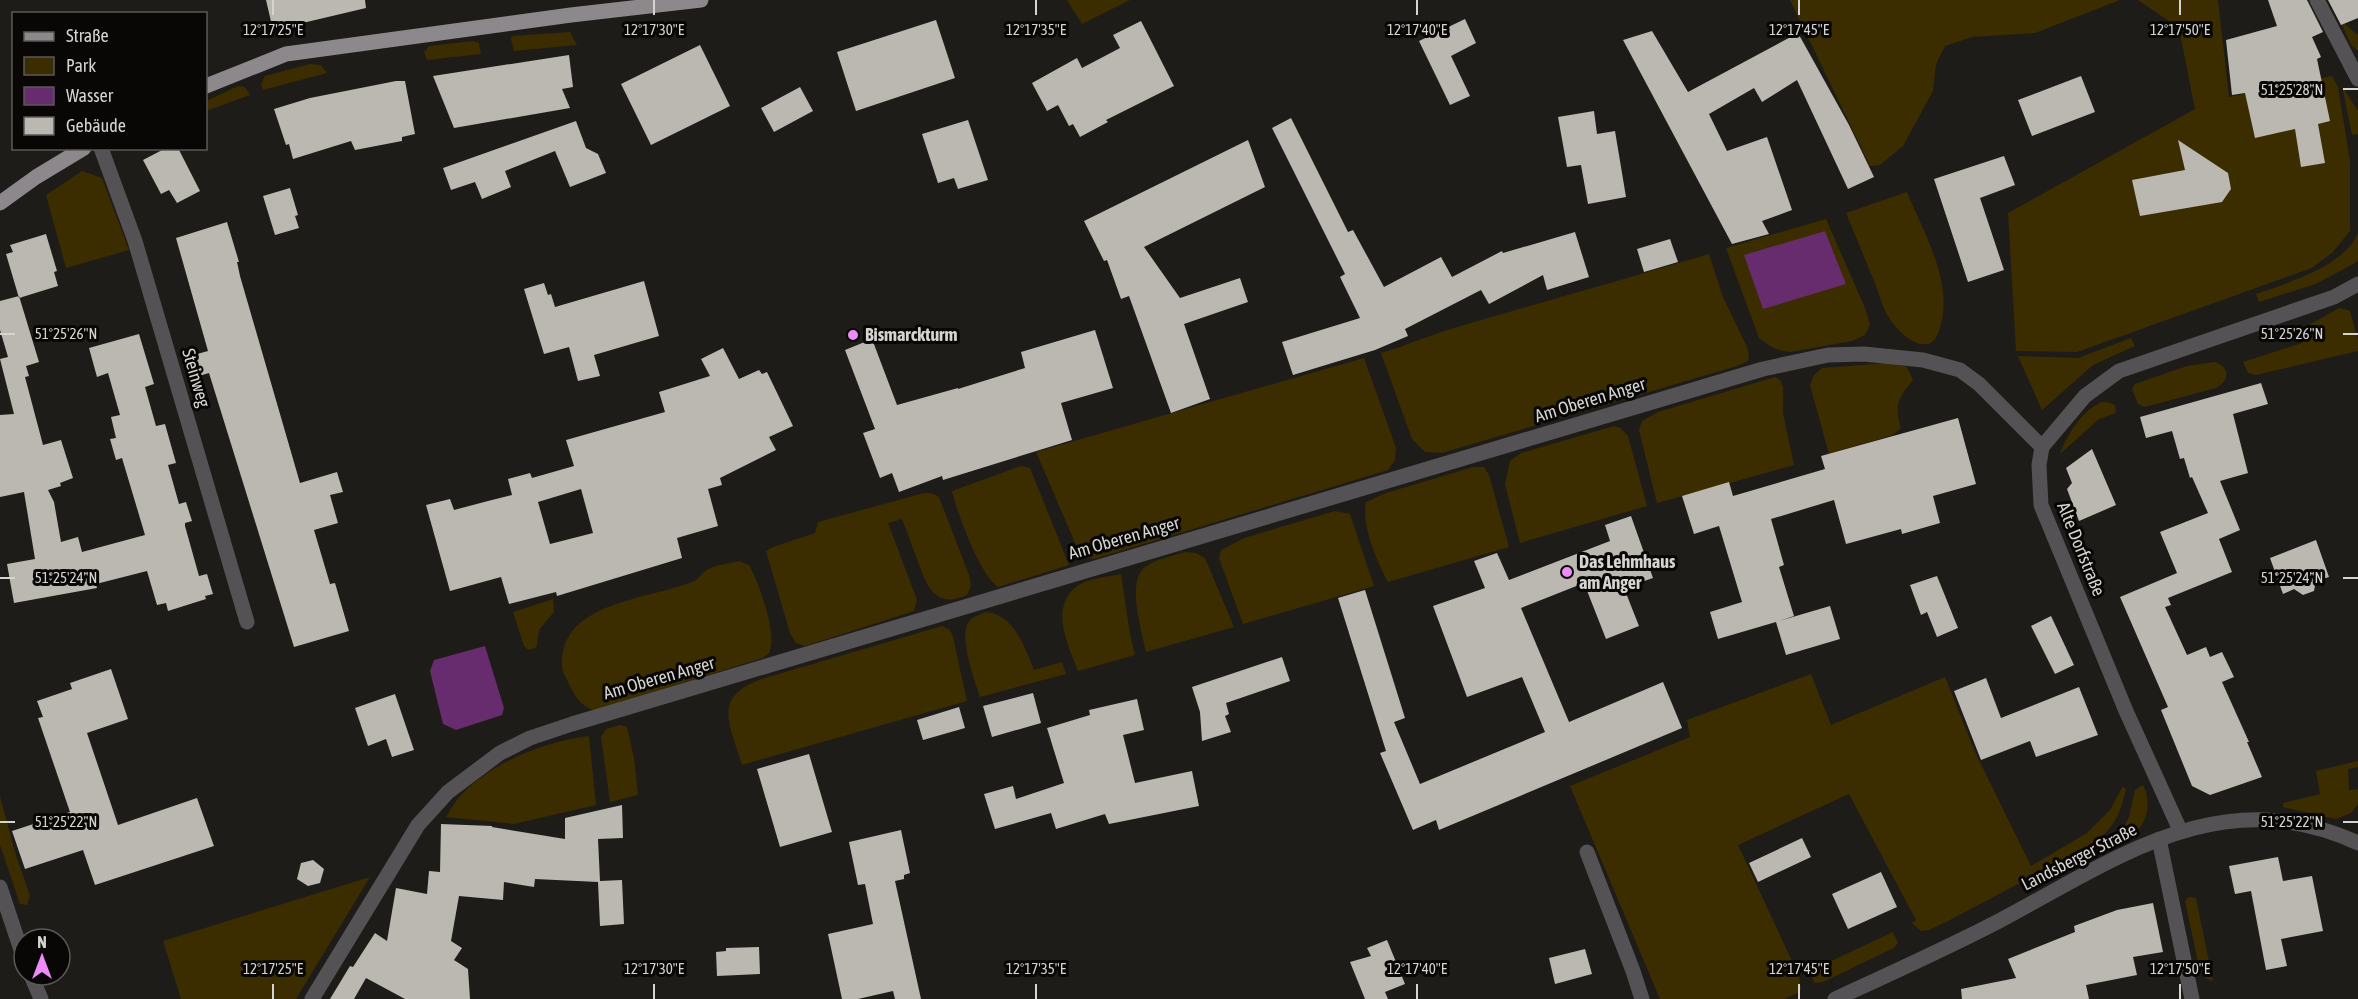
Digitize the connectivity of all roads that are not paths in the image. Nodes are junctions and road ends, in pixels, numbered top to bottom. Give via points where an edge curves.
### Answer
1 (701, 0) edge
2 (2317, 0) edge
3 (2358, 79) edge
4 (207, 86) edge
5 (81, 150) edge
6 (102, 150) edge
7 (0, 203) edge
8 (2358, 284) edge
9 (2042, 447) junction
10 (247, 622) dead end
11 (2180, 830) junction
12 (2159, 839) junction
13 (2357, 841) edge
14 (1587, 852) dead end
15 (0, 887) edge
16 (13, 927) edge
17 (312, 999) edge
18 (1642, 999) edge
19 (1835, 999) edge
20 (2192, 999) edge

1 - 4 main road via 286,54
2 - 3 street
5 - 7 main road
6 - 10 street, Steinweg via 135,241
8 - 9 street via 2334,297 2119,371 2085,396
9 - 11 street, Alte Dorfstraße via 2041,505
9 - 17 street, Am Oberen Anger via 1986,390 1960,370 1893,356 1828,355 1763,369 572,724 500,753 448,792 418,825
11 - 12 street, Landsberger Straße
11 - 13 street, Landsberger Straße via 2254,818 2289,822
12 - 19 street, Landsberger Straße
12 - 20 street
14 - 18 street
15 - 16 street

